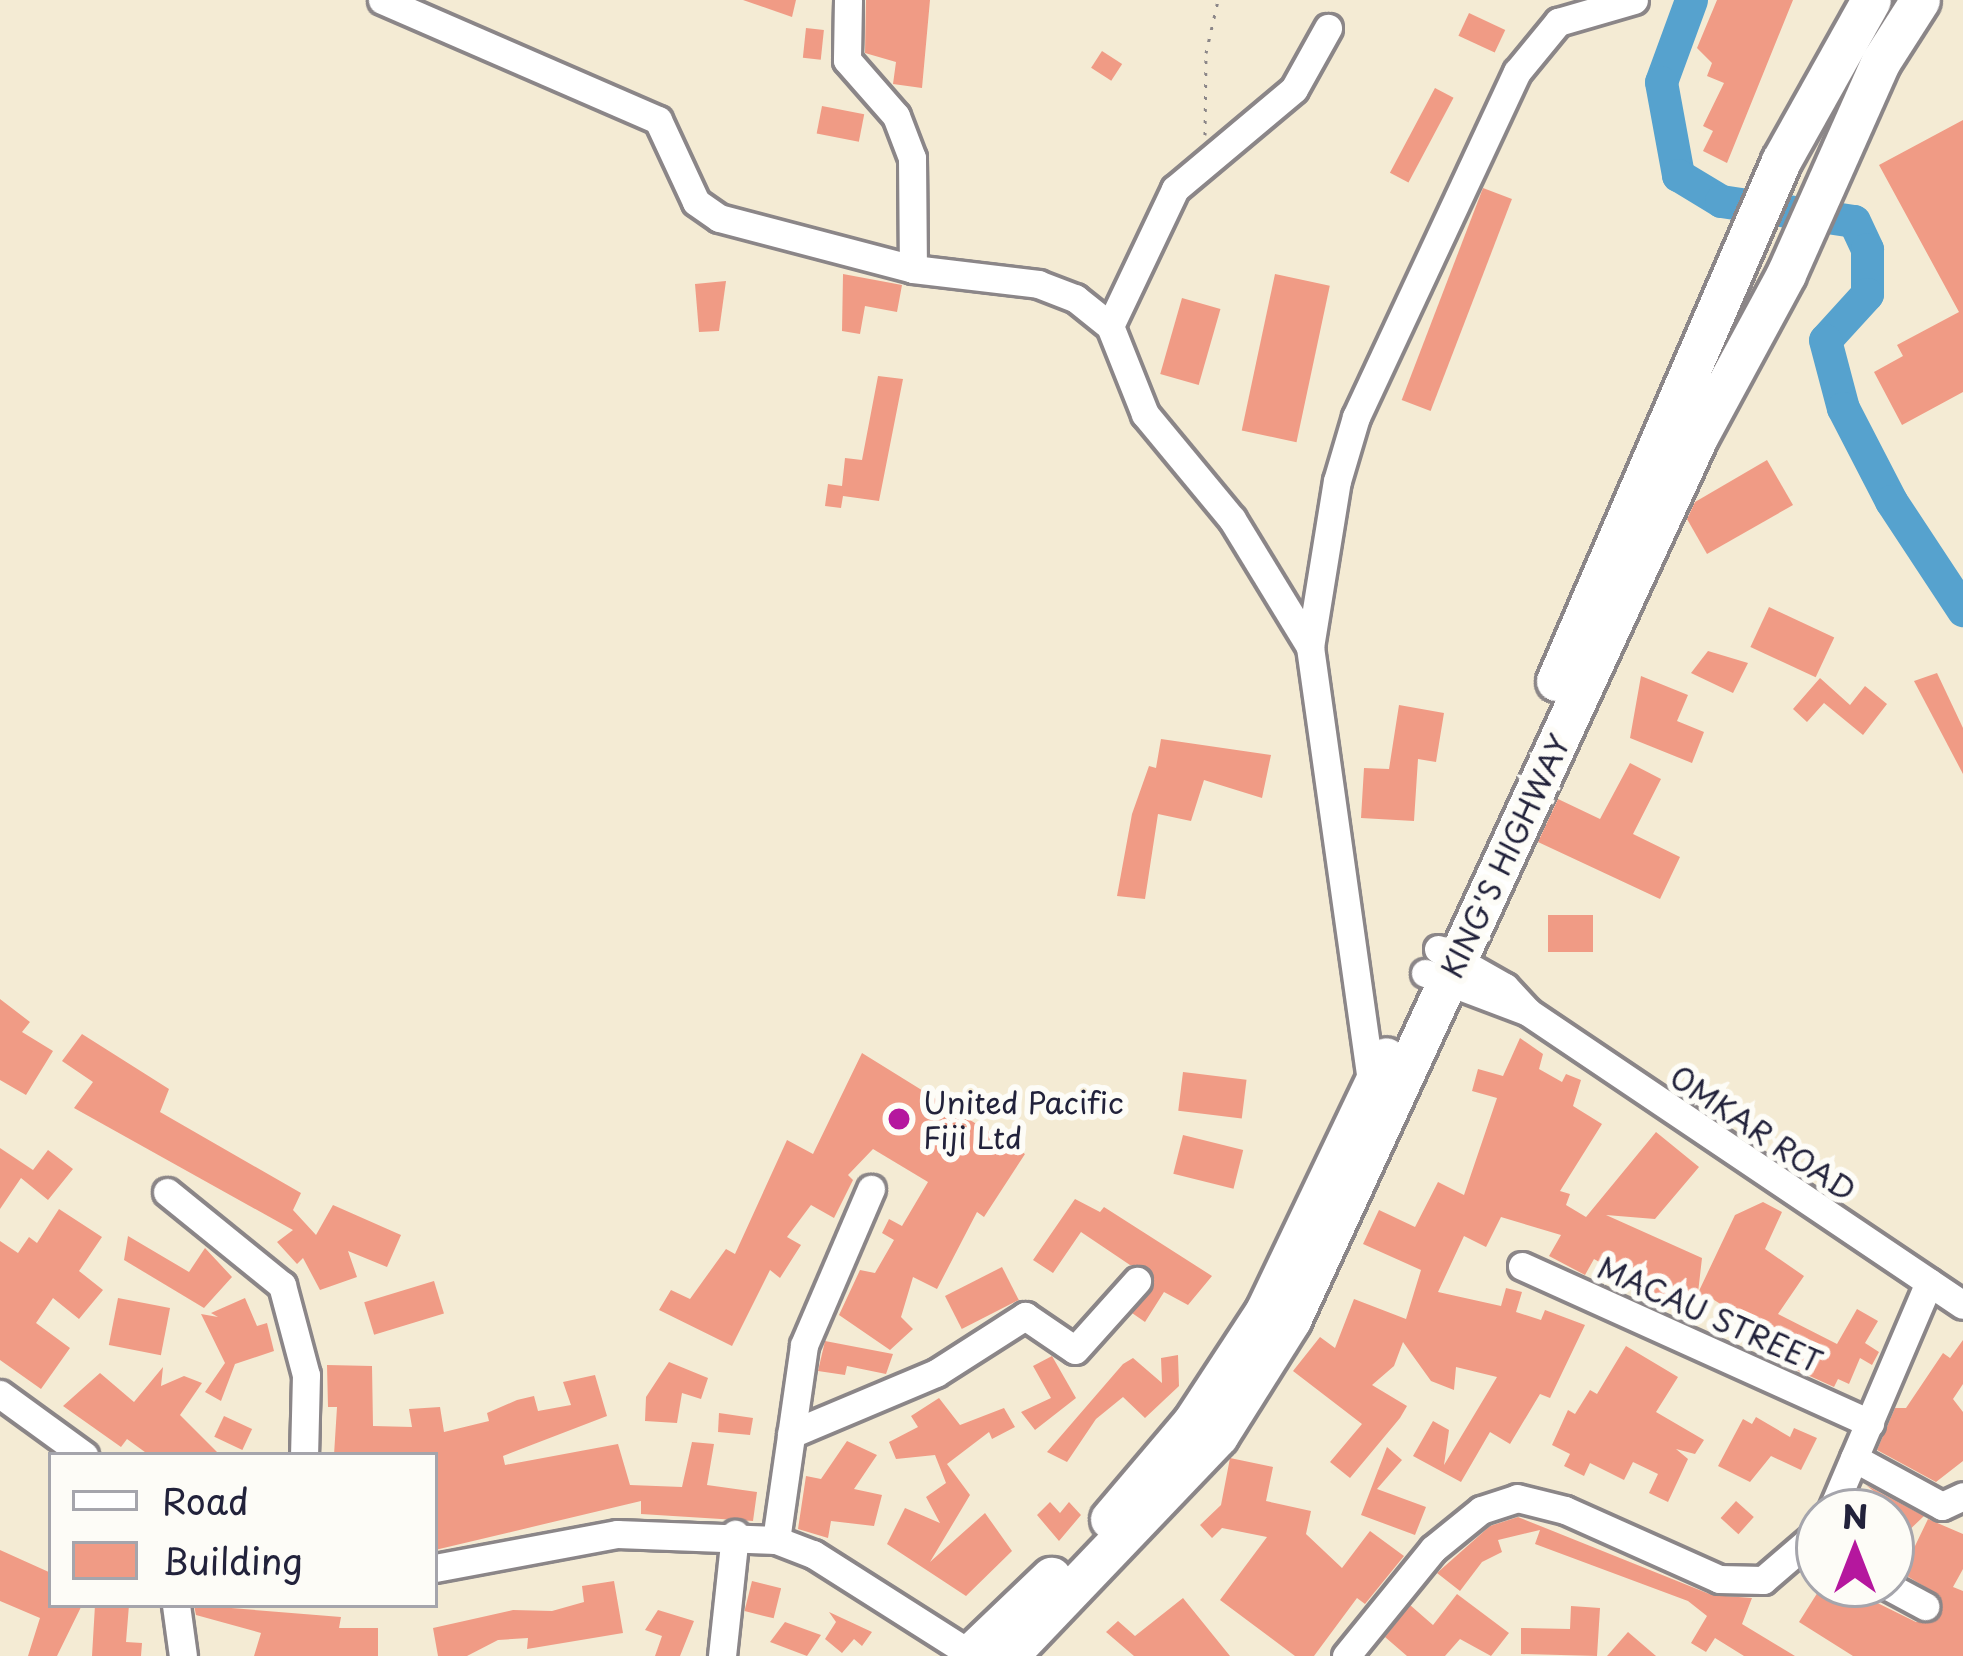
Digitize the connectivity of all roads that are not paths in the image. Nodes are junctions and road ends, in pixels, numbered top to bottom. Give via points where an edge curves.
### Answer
1 (382, 0) edge
2 (848, 0) edge
3 (1634, 0) edge
4 (1871, 0) edge
5 (1920, 0) edge
6 (1328, 28) dead end
7 (913, 269) junction
8 (1110, 326) junction
9 (1310, 647) junction
10 (1442, 967) junction
11 (1372, 1086) junction
12 (871, 1189) dead end
13 (167, 1192) dead end
14 (1522, 1266) dead end
15 (1137, 1281) dead end
16 (1929, 1282) junction
17 (1963, 1305) edge
18 (0, 1394) edge
19 (1870, 1423) junction
20 (791, 1434) junction
21 (80, 1452) edge
22 (304, 1452) edge
23 (1854, 1458) junction
24 (1841, 1488) edge
25 (1963, 1496) edge
26 (735, 1534) junction
27 (776, 1540) junction
28 (1795, 1558) edge
29 (438, 1568) edge
30 (1915, 1601) edge
31 (1925, 1606) dead end
32 (176, 1608) edge
33 (980, 1655) edge
34 (183, 1656) edge
35 (722, 1656) edge
36 (1346, 1656) edge

1 - 7 street via 658,120 696,202 718,218
2 - 7 street via 847,60 896,116 912,158
3 - 9 street via 1558,22 1517,72 1356,417 1337,481
4 - 10 highway, KING'S HIGHWAY via 1781,160
5 - 10 highway, KING'S HIGHWAY via 1881,61 1786,274
6 - 8 street via 1294,89 1175,189
7 - 8 street via 1038,284 1075,298
8 - 9 street via 1145,415 1232,519
9 - 11 street
10 - 11 highway, KING'S HIGHWAY
10 - 16 street, OMKAR ROAD via 1505,987 1528,1012
10 - 33 highway, KING'S HIGHWAY via 1352,1202 1218,1436
11 - 33 highway, KING'S HIGHWAY via 1264,1311 1193,1421
12 - 20 street via 804,1345
13 - 22 street via 282,1285 306,1375
14 - 19 street, MACAU STREET
15 - 20 street via 1075,1350 1025,1316 936,1373
16 - 17 street, OMKAR ROAD
16 - 19 street
18 - 21 street
19 - 23 street
20 - 27 street
23 - 24 street
23 - 25 street via 1942,1505
26 - 27 street
26 - 29 street via 557,1540 469,1567
26 - 35 street
27 - 33 street
28 - 36 street via 1763,1580 1719,1579 1565,1510 1517,1498 1481,1510 1432,1549
30 - 31 street
32 - 34 street

